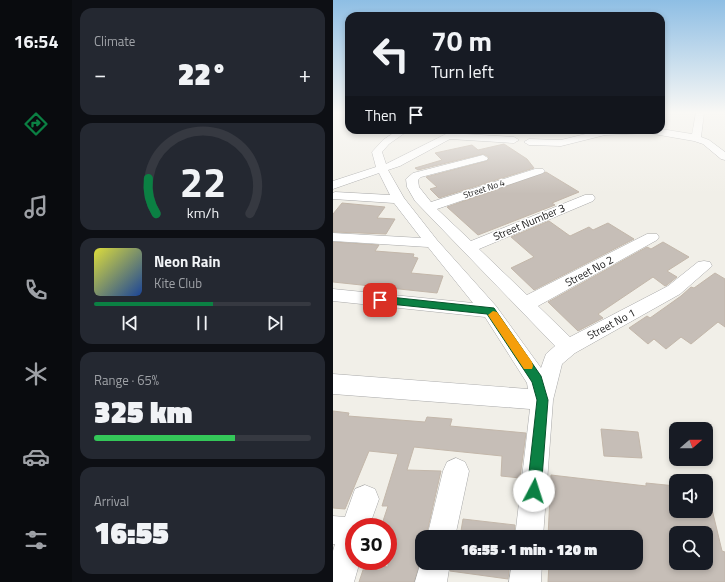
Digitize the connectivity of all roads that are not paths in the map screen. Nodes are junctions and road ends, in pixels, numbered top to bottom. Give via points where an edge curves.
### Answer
1 (389, 140) edge
2 (441, 140) edge
3 (572, 140) edge
4 (701, 140) edge
5 (529, 142) dead end
6 (725, 157) edge
7 (483, 158) dead end
8 (383, 168) junction
9 (539, 171) dead end
10 (334, 190) edge
11 (589, 198) dead end
12 (398, 199) junction
13 (429, 208) junction
14 (652, 237) dead end
15 (333, 238) edge
16 (432, 243) junction
17 (470, 247) junction
18 (704, 266) dead end
19 (333, 295) edge
20 (526, 304) junction
21 (490, 311) junction
22 (568, 347) junction
23 (333, 384) edge
24 (543, 400) junction
25 (456, 471) dead end
26 (365, 499) dead end
27 (358, 518) edge
28 (333, 530) edge
29 (443, 530) edge
30 (530, 530) edge
31 (345, 531) edge
32 (345, 560) edge
33 (434, 570) edge
34 (526, 570) edge
35 (338, 582) edge
36 (431, 582) edge
37 (525, 582) edge

1 - 8 street via 377,152
2 - 8 street
3 - 5 street via 561,143
4 - 6 street
7 - 13 street via 417,175 412,179 419,198
8 - 10 street
8 - 12 street
9 - 13 street, Street No 4
10 - 12 street
11 - 17 street, Street Number 3
12 - 16 street
13 - 17 street
14 - 20 street, Street No 2
15 - 16 street
16 - 21 street
17 - 20 street
18 - 22 street, Street No 1 via 674,290
19 - 21 street
20 - 22 street
21 - 24 street via 537,380
22 - 24 street, Street No 1 via 553,360
23 - 24 street
24 - 30 street
25 - 29 street
26 - 27 street
28 - 31 street
32 - 35 street
33 - 36 street
34 - 37 street

